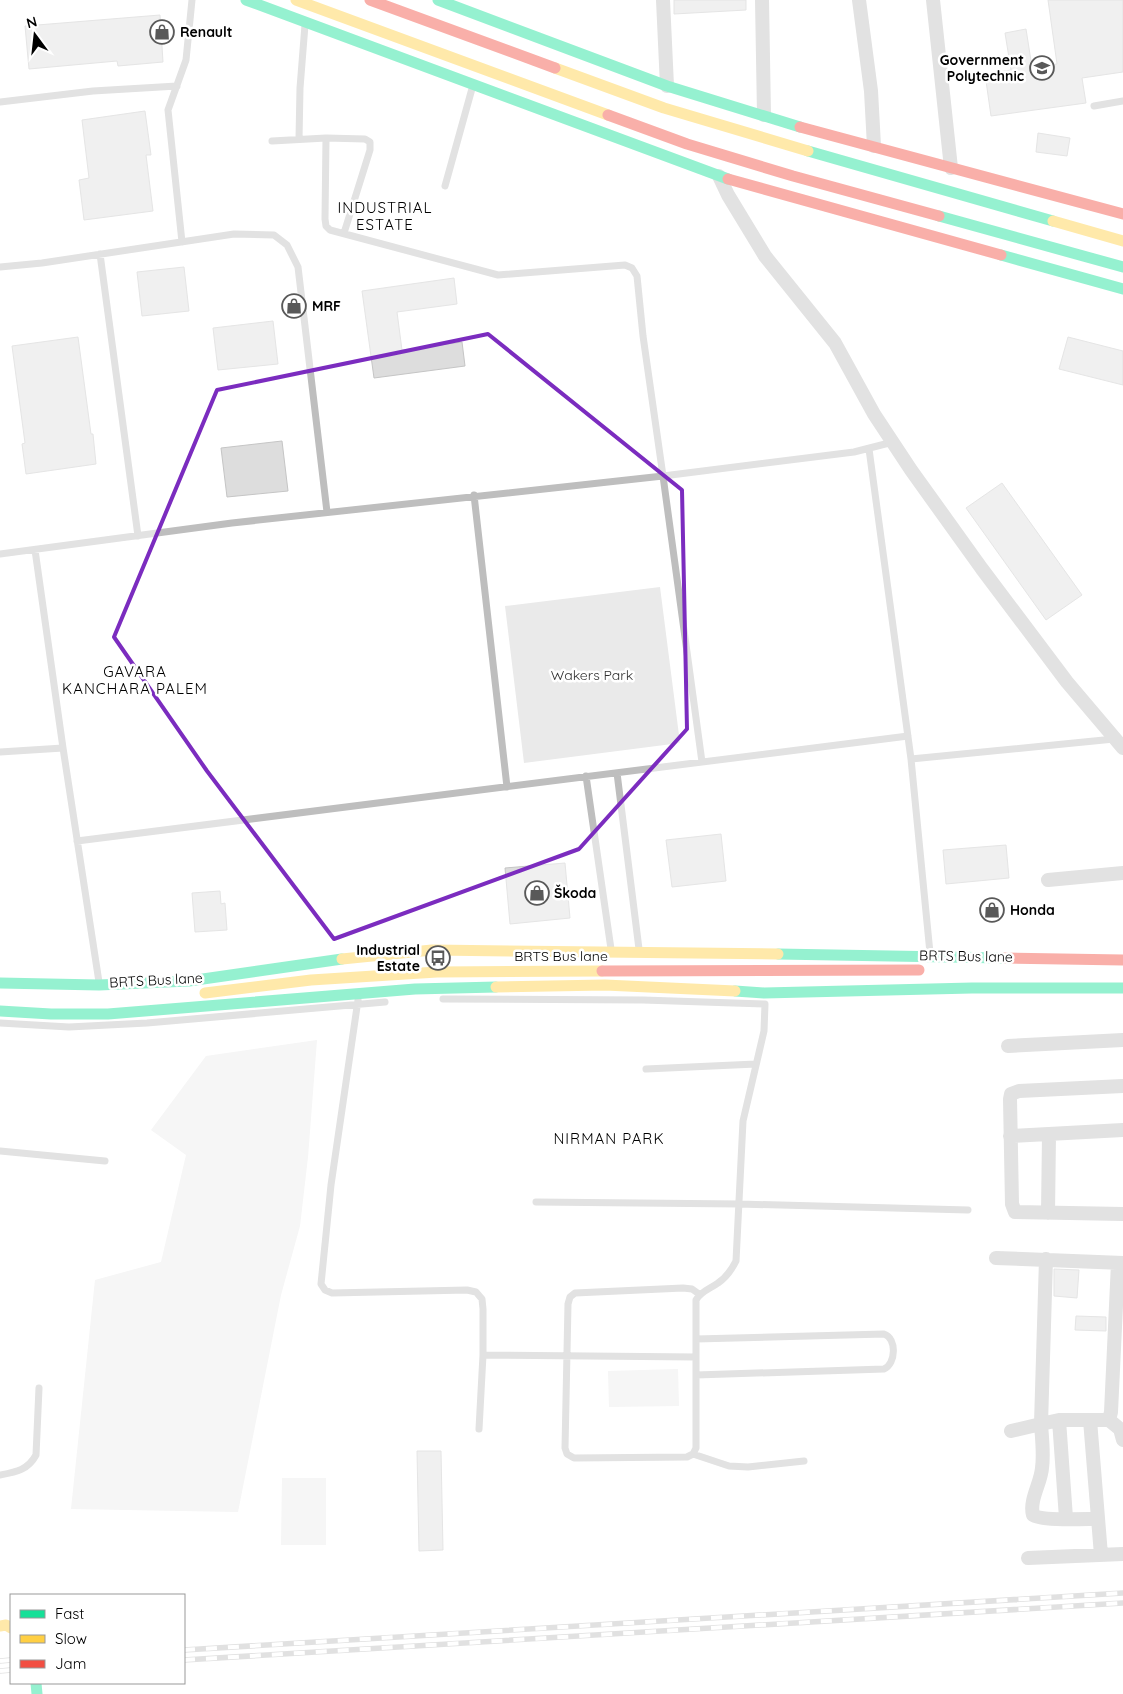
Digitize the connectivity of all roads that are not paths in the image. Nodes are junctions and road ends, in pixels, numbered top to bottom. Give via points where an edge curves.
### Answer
1 (192, 0) edge
2 (246, 0) edge
3 (296, 0) edge
4 (370, 0) edge
5 (438, 0) edge
6 (663, 0) edge
7 (762, 0) edge
8 (859, 0) edge
9 (933, 0) edge
10 (310, 5) junction
11 (306, 22) junction
12 (474, 84) junction
13 (178, 86) junction
14 (667, 86) junction
15 (1123, 101) edge
16 (0, 102) edge
17 (1094, 106) dead end
18 (764, 115) junction
19 (326, 138) junction
20 (299, 139) junction
21 (272, 141) dead end
22 (874, 146) junction
23 (951, 168) junction
24 (719, 176) junction
25 (445, 186) dead end
26 (1123, 214) edge
27 (344, 233) junction
28 (1123, 241) edge
29 (182, 242) junction
30 (100, 254) junction
31 (1123, 266) edge
32 (0, 267) edge
33 (1123, 290) edge
34 (893, 442) junction
35 (869, 449) junction
36 (663, 476) junction
37 (474, 495) junction
38 (327, 512) junction
39 (138, 536) junction
40 (34, 550) junction
41 (0, 554) edge
42 (908, 736) junction
43 (1119, 743) edge
44 (62, 748) junction
45 (0, 752) edge
46 (911, 758) junction
47 (702, 762) junction
48 (616, 773) junction
49 (586, 776) junction
50 (507, 787) junction
51 (77, 841) junction
52 (1123, 873) edge
53 (1048, 880) dead end
54 (640, 952) junction
55 (611, 953) junction
56 (930, 956) junction
57 (1123, 960) edge
58 (929, 970) dead end
59 (613, 971) junction
60 (641, 971) junction
61 (0, 983) edge
62 (99, 985) junction
63 (614, 986) junction
64 (642, 986) junction
65 (1123, 988) edge
66 (193, 993) dead end
67 (436, 999) dead end
68 (358, 1000) junction
69 (614, 1000) junction
70 (643, 1000) junction
71 (397, 1001) dead end
72 (0, 1011) edge
73 (0, 1024) edge
74 (1123, 1040) edge
75 (1008, 1046) dead end
76 (756, 1064) junction
77 (646, 1069) dead end
78 (1123, 1086) edge
79 (1123, 1130) edge
80 (1049, 1135) junction
81 (1010, 1136) junction
82 (0, 1151) edge
83 (104, 1160) dead end
84 (536, 1202) dead end
85 (740, 1204) junction
86 (968, 1210) dead end
87 (1048, 1213) junction
88 (1123, 1214) edge
89 (996, 1258) dead end
90 (1046, 1259) junction
91 (1120, 1263) edge
92 (699, 1294) junction
93 (696, 1338) junction
94 (483, 1355) junction
95 (567, 1356) junction
96 (696, 1357) junction
97 (696, 1375) junction
98 (39, 1388) dead end
99 (1059, 1420) junction
100 (1090, 1420) junction
101 (1109, 1420) junction
102 (1041, 1424) junction
103 (479, 1429) dead end
104 (1011, 1431) dead end
105 (1123, 1440) edge
106 (693, 1454) junction
107 (804, 1461) dead end
108 (0, 1475) edge
109 (1066, 1518) junction
110 (1097, 1519) junction
111 (1123, 1554) edge
112 (1100, 1555) junction
113 (1028, 1558) dead end

1 - 13 lane via 186,60
2 - 11 main road
3 - 10 main road
4 - 28 main road via 664,108 900,179
5 - 14 main road
6 - 14 street
7 - 18 street
8 - 22 street via 871,90
9 - 23 street
10 - 11 lane
10 - 31 main road via 688,144
11 - 12 main road
11 - 20 lane
12 - 24 main road
12 - 25 lane
13 - 16 lane via 93,91
13 - 29 lane via 168,110
14 - 18 main road
15 - 17 lane
18 - 22 main road
19 - 20 lane
19 - 27 lane via 326,226
19 - 27 lane via 365,139 370,142
20 - 21 lane
22 - 23 main road
23 - 26 main road
24 - 33 main road
24 - 34 street via 765,256 835,343
27 - 36 lane via 498,275 626,265 632,268 637,276
29 - 30 lane
29 - 38 lane via 234,234 274,235 287,245 294,257 298,268
30 - 32 lane
30 - 39 lane
34 - 35 lane
34 - 43 street via 988,576
35 - 36 lane
35 - 42 lane
36 - 37 lane
36 - 47 lane
37 - 38 lane
37 - 50 lane
38 - 39 lane
39 - 40 lane
40 - 41 lane
40 - 44 lane
42 - 46 lane
42 - 47 lane
43 - 46 lane
44 - 45 lane
44 - 51 lane
46 - 56 lane
47 - 48 lane
48 - 49 lane
48 - 54 lane
49 - 50 lane
49 - 55 lane
50 - 51 lane
51 - 62 lane
52 - 53 street
54 - 55 main road
54 - 56 main road
54 - 60 lane
55 - 59 lane
55 - 62 main road via 432,950 370,955 190,981
56 - 57 main road
58 - 60 main road, BRTS Bus lane
59 - 60 main road, BRTS Bus lane
59 - 63 lane
59 - 66 main road, BRTS Bus lane via 437,972 311,980
60 - 64 lane
61 - 62 main road
63 - 64 main road
63 - 68 main road via 415,990
63 - 69 lane
64 - 65 main road via 764,993
64 - 70 lane
67 - 69 lane
68 - 71 lane
68 - 72 main road via 108,1014
68 - 73 lane via 137,1024 69,1027
68 - 94 lane via 330,1185 321,1284 332,1293 476,1292 482,1299
69 - 70 lane
70 - 76 lane via 766,1004
74 - 75 street
76 - 77 lane
76 - 85 lane via 743,1121
78 - 81 street via 1014,1092 1010,1099
79 - 80 street
80 - 81 street
80 - 87 street
81 - 87 street via 1015,1212
82 - 83 lane
84 - 85 lane
85 - 86 lane
85 - 92 lane via 736,1261 720,1282
87 - 88 street
89 - 90 street
90 - 91 street
90 - 102 street
91 - 101 street
92 - 93 lane via 696,1300
92 - 95 lane via 683,1288 575,1292 568,1304
93 - 96 lane
93 - 97 lane via 884,1334 892,1340 892,1362 884,1370
94 - 95 lane
94 - 103 lane
95 - 96 lane
95 - 106 lane via 567,1454 574,1458 688,1457
96 - 97 lane
97 - 106 lane via 696,1448
98 - 108 lane via 36,1455 23,1470
99 - 100 street
99 - 102 street
99 - 109 street
100 - 101 street
100 - 110 street
101 - 105 street via 1120,1429
102 - 104 street
102 - 109 street via 1042,1470 1033,1515
106 - 107 lane via 729,1466
109 - 110 street
110 - 112 street
111 - 112 street
112 - 113 street

